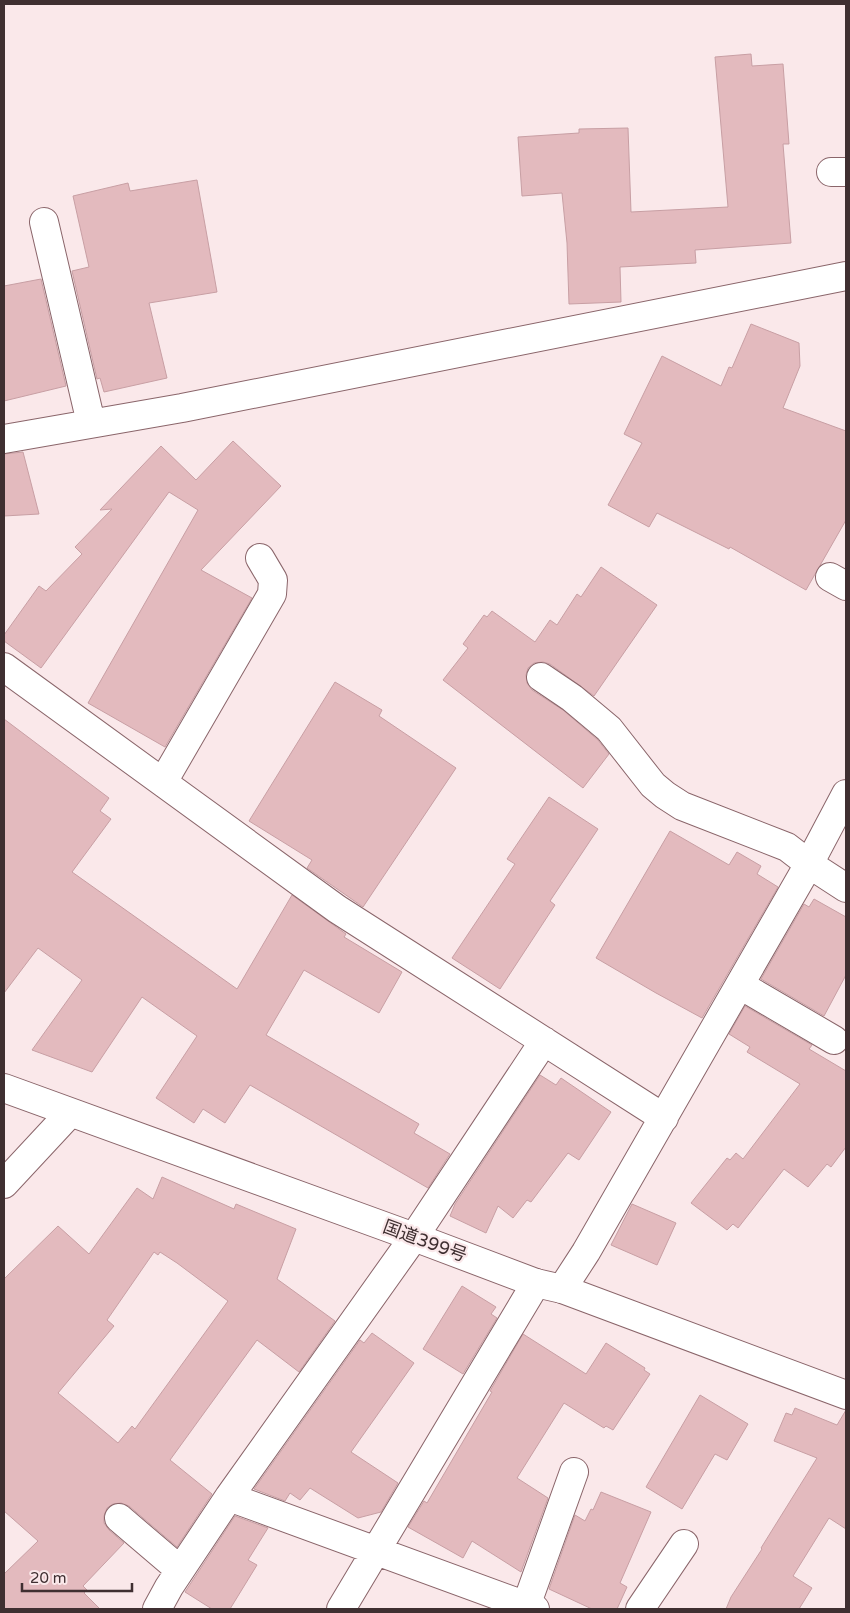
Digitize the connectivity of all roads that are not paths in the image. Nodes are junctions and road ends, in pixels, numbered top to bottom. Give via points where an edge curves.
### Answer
1 (44, 222) dead end
2 (846, 276) edge
3 (91, 424) junction
4 (4, 439) edge
5 (260, 558) dead end
6 (4, 667) edge
7 (541, 677) dead end
8 (163, 782) junction
9 (846, 794) edge
10 (809, 864) junction
11 (846, 888) edge
12 (740, 986) junction
13 (834, 1040) dead end
14 (544, 1041) junction
15 (4, 1088) edge
16 (70, 1112) junction
17 (664, 1118) junction
18 (4, 1184) edge
19 (414, 1237) junction
20 (536, 1283) junction
21 (562, 1289) junction
22 (846, 1395) edge
23 (574, 1472) dead end
24 (229, 1497) junction
25 (119, 1518) dead end
26 (684, 1544) dead end
27 (375, 1550) junction
28 (180, 1570) junction
29 (477, 1600) edge
30 (530, 1608) edge
31 (157, 1609) edge
32 (341, 1609) edge
33 (640, 1609) edge

1 - 3 main road
2 - 3 main road
3 - 4 main road
5 - 8 main road via 274,580 272,594
6 - 8 main road
7 - 10 main road via 609,729 653,785 665,795 682,806 787,847
8 - 14 main road via 337,909
9 - 10 main road
10 - 11 main road
10 - 12 main road
12 - 13 main road
12 - 17 main road
14 - 17 main road
14 - 19 main road
15 - 16 main road, 国道399号
16 - 18 main road
16 - 19 main road, 国道399号
17 - 21 main road
19 - 20 main road, 国道399号
19 - 24 main road
20 - 21 main road, 国道399号
20 - 27 main road
21 - 22 main road, 国道399号
23 - 30 main road
24 - 27 main road
24 - 28 main road
25 - 28 main road
26 - 33 main road
27 - 29 main road
27 - 32 main road
28 - 31 main road
29 - 30 main road

